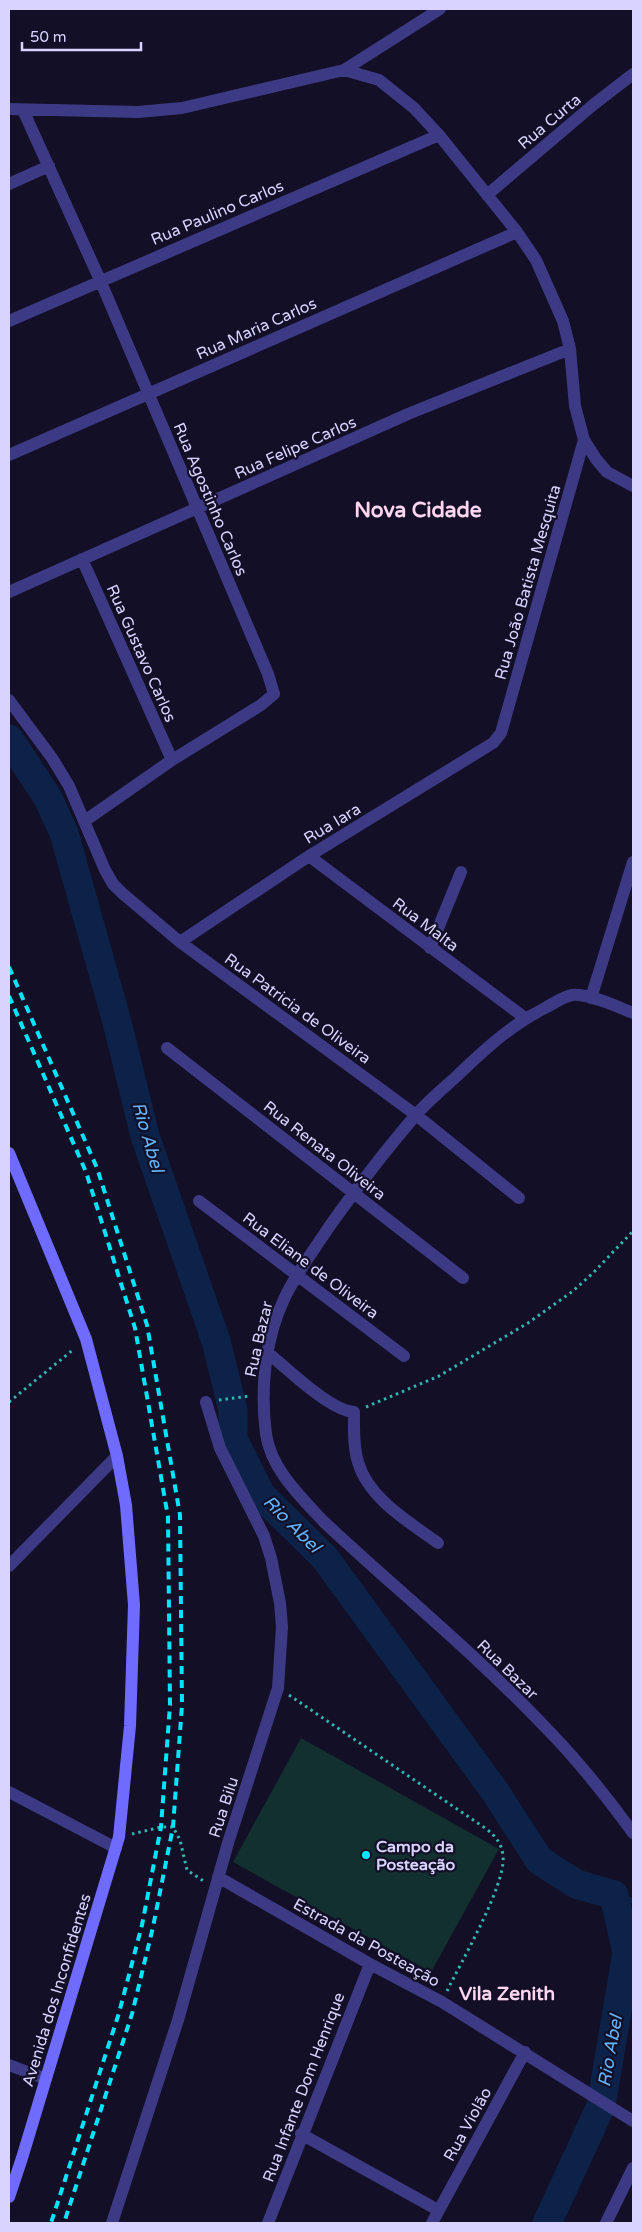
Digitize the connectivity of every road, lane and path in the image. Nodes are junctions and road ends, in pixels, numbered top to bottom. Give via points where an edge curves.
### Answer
1 (440, 9) edge
2 (344, 70) junction
3 (633, 74) edge
4 (9, 109) edge
5 (23, 110) junction
6 (439, 135) junction
7 (50, 166) junction
8 (9, 184) edge
9 (487, 195) junction
10 (517, 232) junction
11 (100, 280) junction
12 (9, 321) edge
13 (570, 349) junction
14 (148, 395) junction
15 (584, 440) junction
16 (9, 455) edge
17 (633, 486) edge
18 (197, 508) junction
19 (82, 559) junction
20 (9, 592) edge
21 (9, 700) edge
22 (501, 732) joint
23 (172, 760) junction
24 (86, 820) junction
25 (309, 856) junction
26 (633, 862) edge
27 (461, 872) dead end
28 (180, 942) junction
29 (430, 948) junction
30 (591, 998) junction
31 (633, 1013) edge
32 (525, 1018) junction
33 (167, 1048) dead end
34 (416, 1115) junction
35 (9, 1153) edge
36 (353, 1193) junction
37 (519, 1198) dead end
38 (199, 1201) dead end
39 (633, 1231) edge
40 (297, 1274) junction
41 (463, 1278) dead end
42 (86, 1339) junction
43 (268, 1352) junction
44 (404, 1356) dead end
45 (244, 1397) dead end
46 (211, 1401) joint
47 (9, 1402) edge
48 (354, 1412) junction
49 (117, 1456) junction
50 (438, 1543) dead end
51 (9, 1566) edge
52 (278, 1688) junction
53 (9, 1792) edge
54 (633, 1832) edge
55 (118, 1843) junction
56 (216, 1883) junction
57 (370, 1964) junction
58 (442, 2002) junction
59 (525, 2052) junction
60 (9, 2065) edge
61 (46, 2079) junction
62 (629, 2119) edge
63 (301, 2134) junction
64 (633, 2168) edge
65 (9, 2197) edge
66 (438, 2210) junction
67 (112, 2223) edge
68 (268, 2223) edge
69 (432, 2223) edge
70 (606, 2223) edge

1 - 2 street
2 - 5 street via 182,108 138,112
2 - 6 street via 386,85
3 - 9 street, Rua Curta
4 - 5 street
5 - 7 street, Rua Agostinho Carlos
6 - 9 street
6 - 11 street, Rua Paulino Carlos
7 - 8 street
7 - 11 street, Rua Agostinho Carlos
9 - 10 street
10 - 13 street via 551,291
10 - 14 street, Rua Maria Carlos
11 - 12 street, Rua Paulino Carlos
11 - 14 street, Rua Agostinho Carlos
13 - 15 street via 575,406
13 - 18 street, Rua Felipe Carlos via 408,414
14 - 16 street, Rua Maria Carlos
14 - 18 street, Rua Agostinho Carlos
15 - 17 street via 607,472
15 - 22 street, Rua João Batista Mesquita
18 - 19 street, Rua Felipe Carlos
18 - 23 street, Rua Agostinho Carlos via 274,694
19 - 20 street, Rua Felipe Carlos
19 - 23 street, Rua Gustavo Carlos
21 - 24 street, Rua Patricia de Oliveira via 52,758
22 - 25 street, Rua Iara via 481,752
23 - 24 street, Rua Agostinho Carlos
24 - 28 street, Rua Patricia de Oliveira via 113,884
25 - 28 street, Rua Iara
25 - 29 street, Rua Malta
26 - 30 street
27 - 29 street
28 - 34 street, Rua Patricia de Oliveira
29 - 32 street, Rua Malta
30 - 31 street, Rua Bazar
30 - 32 street, Rua Bazar via 570,996
32 - 34 street, Rua Bazar via 493,1042
33 - 36 street, Rua Renata Oliveira
34 - 36 street, Rua Bazar
34 - 37 street, Rua Patricia de Oliveira
35 - 42 main road, Avenida dos Inconfidentes
36 - 40 street, Rua Bazar
36 - 41 street, Rua Renata Oliveira
38 - 40 street, Rua Eliane de Oliveira
39 - 48 path via 594,1272 528,1322 439,1376
40 - 43 street, Rua Bazar via 284,1298
40 - 44 street, Rua Eliane de Oliveira
42 - 47 path
42 - 49 main road, Avenida dos Inconfidentes
43 - 48 street via 331,1404
43 - 54 street, Rua Bazar via 263,1393 266,1436 282,1474 323,1521 548,1730
45 - 46 path
46 - 52 street, Rua Bilu via 220,1448 260,1528 270,1558 282,1628
48 - 50 street via 356,1454 363,1474 377,1494 402,1517
49 - 51 street
49 - 55 main road, Avenida dos Inconfidentes via 126,1505 134,1605 130,1726
52 - 56 street, Rua Bilu
52 - 58 path via 497,1838 503,1857 495,1894
53 - 55 street
55 - 56 path via 161,1827 173,1827 180,1840 187,1870
55 - 61 main road, Avenida dos Inconfidentes
56 - 57 street, Estrada da Posteação
56 - 67 street, Rua Bilu via 178,2020
57 - 58 street, Estrada da Posteação
57 - 63 street, Rua Infante Dom Henrique
58 - 59 street, Estrada da Posteação
59 - 62 street, Estrada da Posteação
59 - 66 street, Rua Violão
60 - 61 street
61 - 65 main road, Avenida dos Inconfidentes
63 - 66 street
63 - 68 street, Rua Infante Dom Henrique
64 - 70 street
66 - 69 street, Rua Violão

